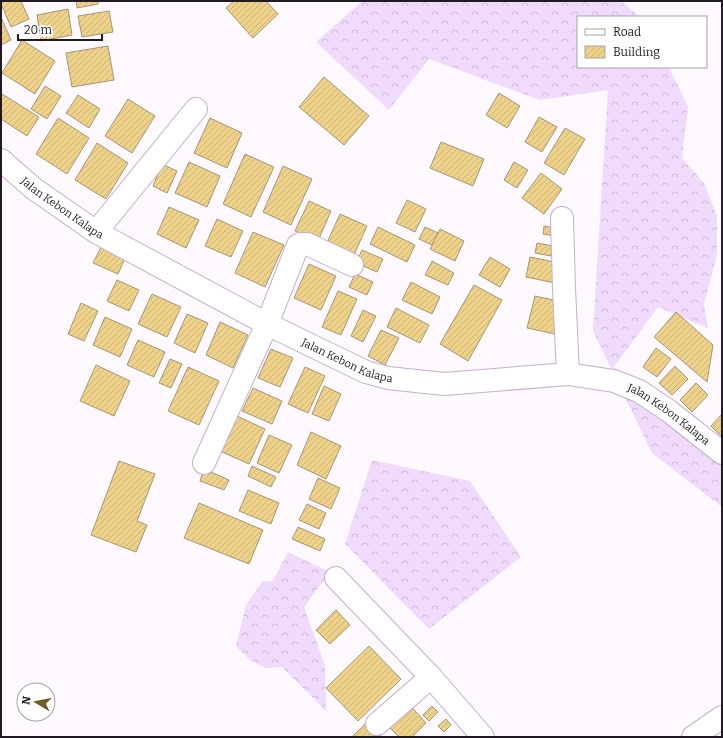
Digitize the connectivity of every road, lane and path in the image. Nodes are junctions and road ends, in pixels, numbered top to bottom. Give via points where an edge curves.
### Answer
1 (196, 109) dead end
2 (1, 160) edge
3 (562, 218) dead end
4 (96, 232) junction
5 (352, 266) dead end
6 (267, 324) junction
7 (568, 374) junction
8 (722, 453) edge
9 (204, 463) dead end
10 (336, 578) dead end
11 (431, 677) junction
12 (722, 717) edge
13 (378, 724) dead end
14 (483, 737) edge
15 (693, 737) edge

1 - 4 street
2 - 4 street, Jalan Kebon Kalapa via 33,188
3 - 7 street
4 - 6 street, Jalan Kebon Kalapa
5 - 6 street via 307,244 298,245
6 - 7 street, Jalan Kebon Kalapa via 366,372 388,378 444,384
6 - 9 street
7 - 8 street, Jalan Kebon Kalapa via 614,381 639,391
10 - 11 street
11 - 13 street
11 - 14 street
12 - 15 street

